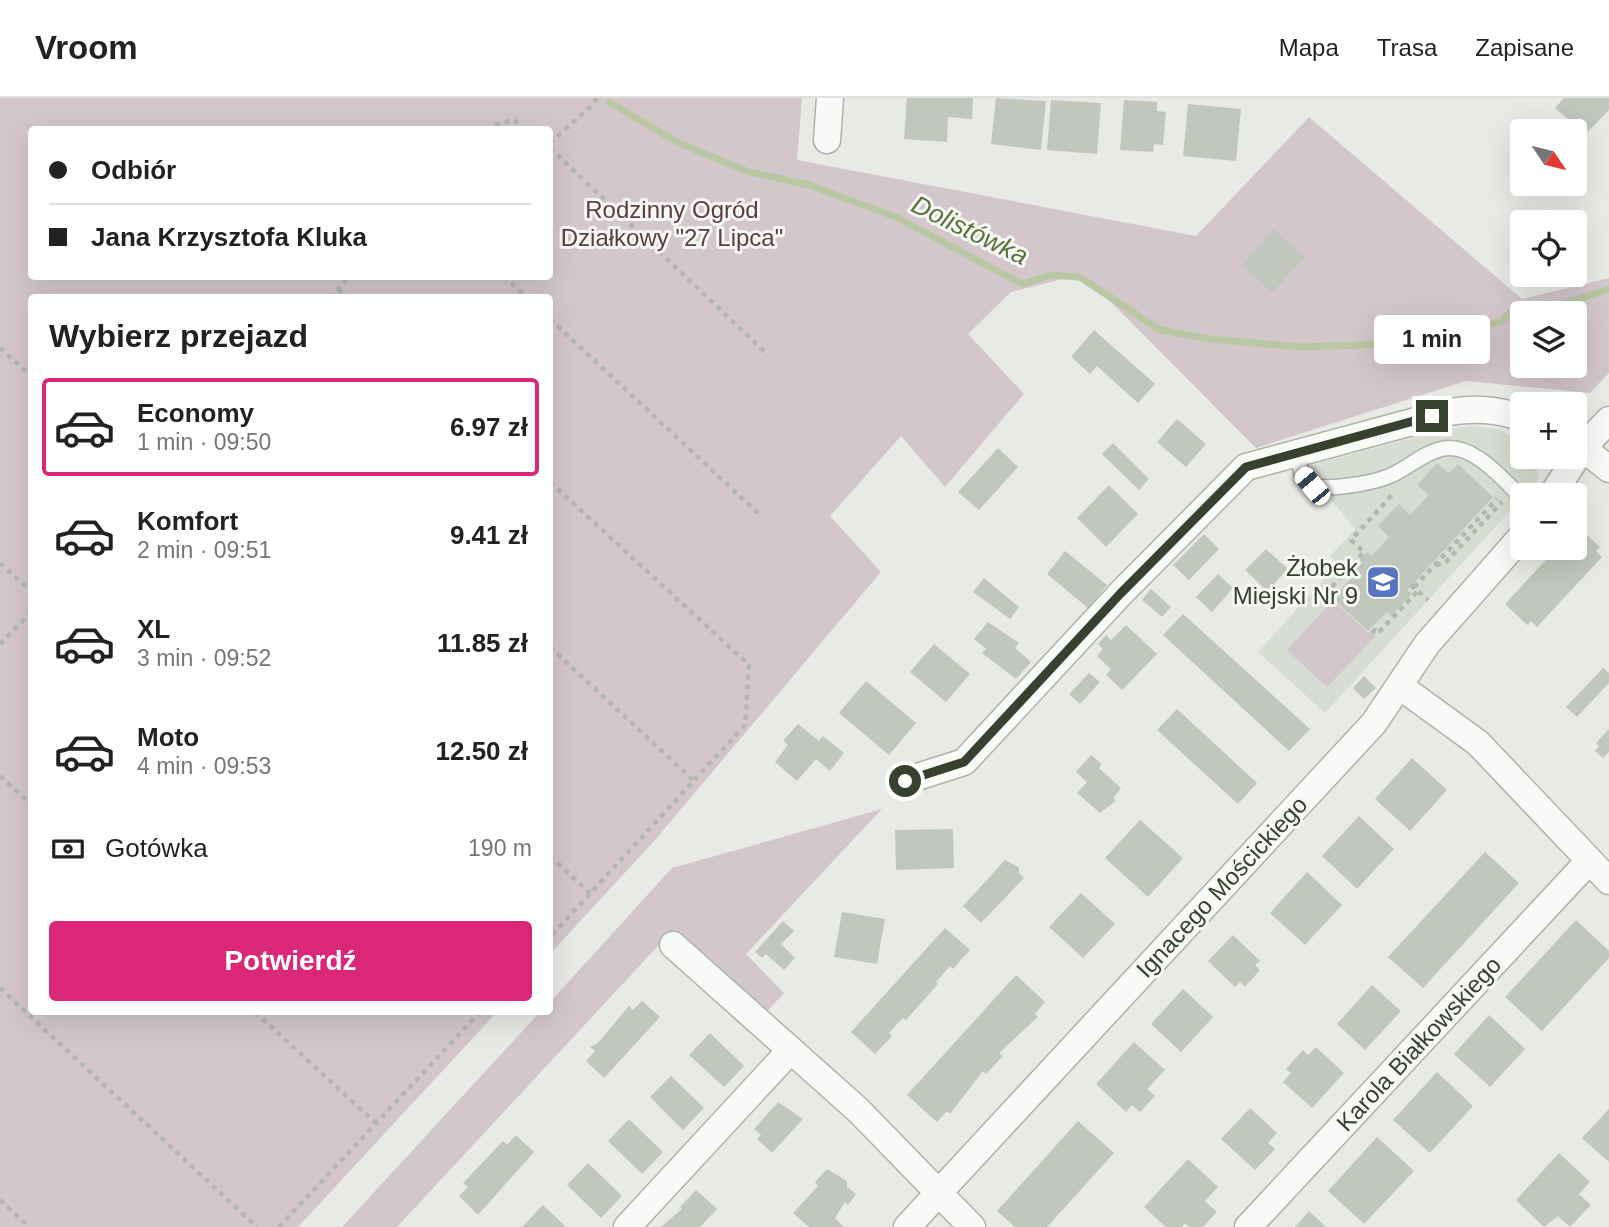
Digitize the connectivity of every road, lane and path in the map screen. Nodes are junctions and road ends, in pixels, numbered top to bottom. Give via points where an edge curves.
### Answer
1 (597, 98) edge
2 (830, 98) edge
3 (491, 126) edge
4 (521, 126) edge
5 (827, 141) dead end
6 (553, 142) edge
7 (553, 148) edge
8 (346, 280) edge
9 (508, 280) edge
10 (338, 288) junction
11 (333, 294) edge
12 (344, 294) edge
13 (523, 294) edge
14 (553, 322) edge
15 (0, 348) edge
16 (768, 355) dead end
17 (28, 373) edge
18 (1510, 413) edge
19 (1609, 420) edge
20 (1587, 438) edge
21 (1587, 451) edge
22 (1296, 453) junction
23 (1609, 469) edge
24 (553, 485) edge
25 (1510, 486) edge
26 (1395, 492) dead end
27 (1502, 494) dead end
28 (1499, 501) dead end
29 (1510, 501) edge
30 (760, 515) dead end
31 (1510, 549) edge
32 (0, 563) edge
33 (28, 588) edge
34 (1414, 588) junction
35 (1428, 600) dead end
36 (1332, 601) dead end
37 (28, 615) edge
38 (1372, 633) dead end
39 (0, 644) edge
40 (553, 650) edge
41 (1401, 687) junction
42 (0, 776) edge
43 (694, 780) junction
44 (905, 781) dead end
45 (28, 801) edge
46 (553, 859) edge
47 (1589, 861) junction
48 (1609, 881) edge
49 (590, 893) junction
50 (553, 934) edge
51 (673, 945) dead end
52 (0, 988) edge
53 (28, 1014) edge
54 (29, 1015) edge
55 (258, 1015) edge
56 (477, 1015) edge
57 (789, 1052) junction
58 (377, 1124) junction
59 (939, 1193) junction
60 (0, 1200) edge
61 (29, 1227) edge
62 (257, 1227) edge
63 (279, 1227) edge
64 (627, 1227) edge
65 (907, 1227) edge
66 (972, 1227) edge
67 (1248, 1227) edge

1 - 6 path
2 - 5 street
3 - 4 path via 514,120
7 - 16 path
8 - 10 path
9 - 13 path
10 - 11 path
10 - 12 path
14 - 30 path
15 - 17 path
18 - 22 street via 1475,408 1416,419
19 - 20 street
21 - 23 street
22 - 25 lane via 1301,474 1312,486 1328,489 1394,474 1437,449 1458,449 1478,458
22 - 44 street via 1246,467 964,762
24 - 43 path via 749,665 745,725
26 - 36 path via 1351,540 1364,552 1325,594
27 - 29 path
28 - 34 path via 1445,563 1435,565
31 - 41 street, Ignacego Mościckiego via 1439,629
32 - 33 path
34 - 35 path
34 - 38 path via 1378,633
37 - 39 path
40 - 43 path
41 - 47 street via 1478,743
41 - 59 street, Ignacego Mościckiego via 1374,723
42 - 45 path
43 - 49 path
46 - 49 path
47 - 48 street
47 - 67 street, Karola Białkowskiego
49 - 50 path
51 - 57 street
52 - 53 path
54 - 62 path
55 - 58 path
56 - 58 path
57 - 59 street via 858,1110
57 - 64 street
58 - 63 path
59 - 65 street, Ignacego Mościckiego
59 - 66 street
60 - 61 path

